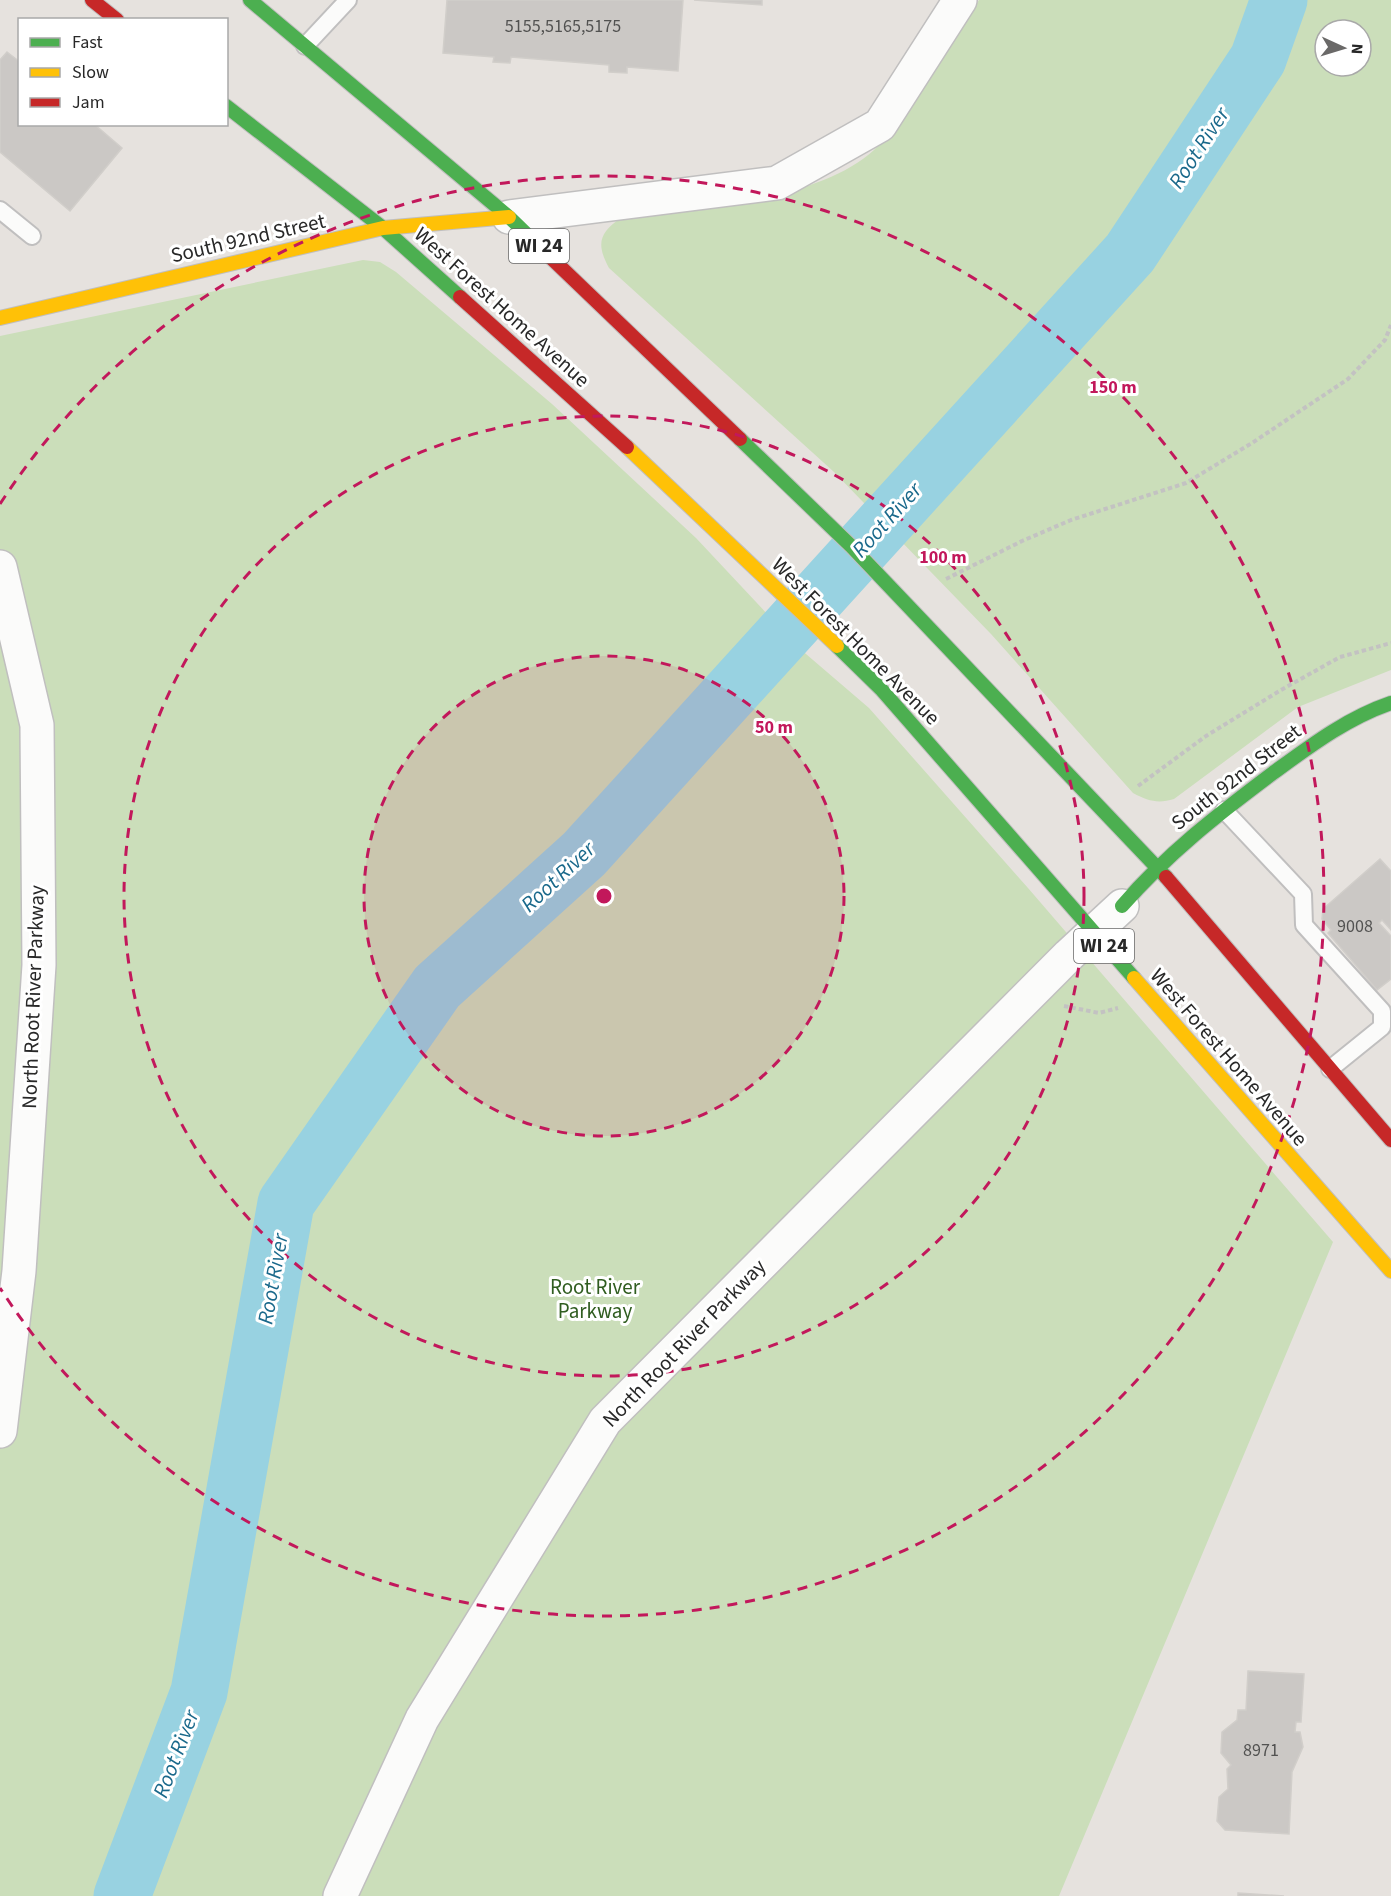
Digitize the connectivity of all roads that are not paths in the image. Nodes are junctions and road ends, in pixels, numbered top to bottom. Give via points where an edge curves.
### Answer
1 (92, 0) edge
2 (250, 0) edge
3 (348, 0) edge
4 (960, 0) edge
5 (114, 18) edge
6 (305, 46) junction
7 (228, 108) edge
8 (0, 210) edge
9 (509, 217) junction
10 (383, 228) junction
11 (32, 236) dead end
12 (0, 318) edge
13 (0, 567) edge
14 (1391, 703) edge
15 (1224, 810) junction
16 (1156, 866) junction
17 (1122, 906) joint
18 (1093, 934) junction
19 (1330, 1069) junction
20 (1391, 1140) edge
21 (1391, 1271) edge
22 (0, 1431) edge
23 (340, 1896) edge

1 - 5 main road
2 - 6 main road, WI 24
3 - 6 lane
4 - 9 street via 880,125 777,183
6 - 9 main road, WI 24
7 - 10 main road, West Forest Home Avenue / WI 24
8 - 11 lane
9 - 10 main road, South 92nd Street
9 - 16 main road, WI 24 via 869,565
10 - 12 main road, South 92nd Street
10 - 18 main road, West Forest Home Avenue / WI 24 via 667,483 881,689
13 - 22 street, North Root River Parkway via 37,725 39,965 19,1271
14 - 15 main road, South 92nd Street via 1325,735
15 - 16 main road, South 92nd Street
15 - 19 lane via 1303,894 1304,925 1382,1011 1382,1027
16 - 17 main road, South 92nd Street
16 - 19 main road, WI 24
17 - 18 street, North Root River Parkway
18 - 21 main road, West Forest Home Avenue / WI 24
18 - 23 street, North Root River Parkway via 605,1421 422,1719
19 - 20 main road, WI 24

